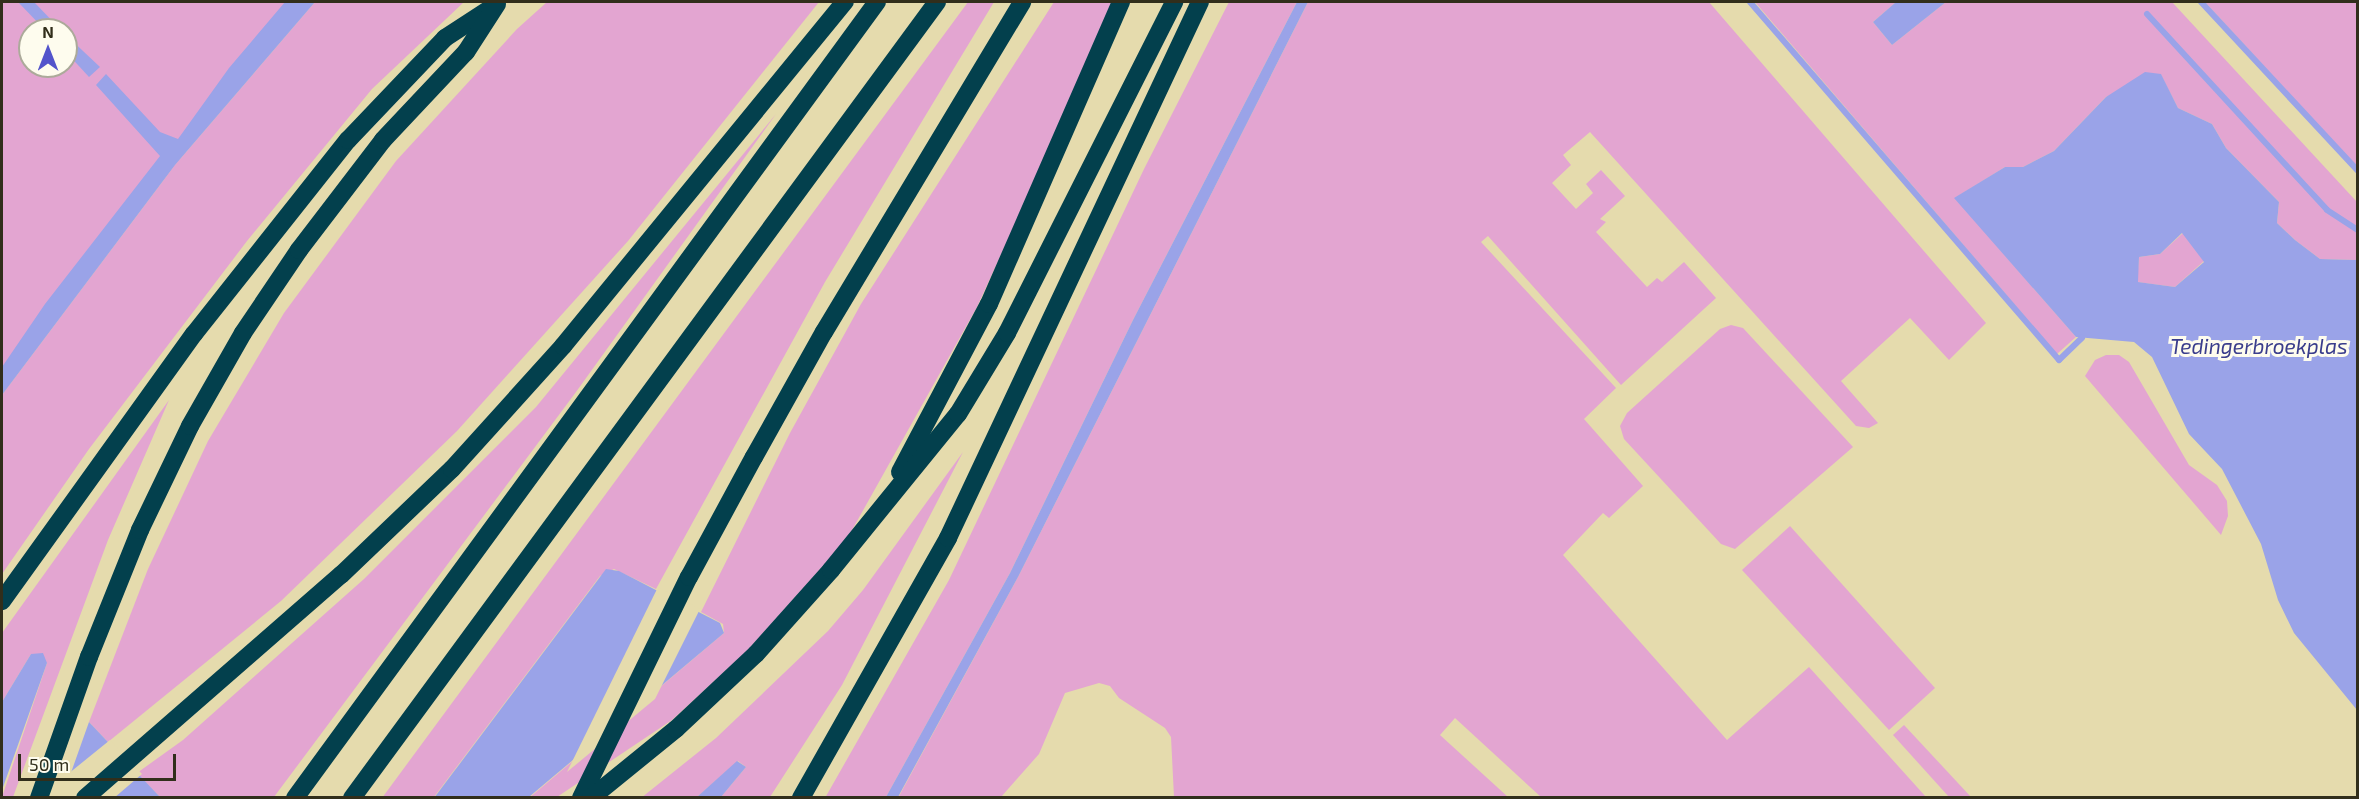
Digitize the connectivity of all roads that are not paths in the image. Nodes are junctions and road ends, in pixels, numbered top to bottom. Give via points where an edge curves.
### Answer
1 (844, 2) edge
2 (877, 2) edge
3 (937, 2) edge
4 (1023, 2) edge
5 (1122, 2) edge
6 (1174, 2) edge
7 (1200, 2) edge
8 (498, 3) edge
9 (877, 513) junction
10 (2, 601) edge
11 (39, 798) edge
12 (85, 798) edge
13 (295, 798) edge
14 (352, 798) edge
15 (581, 798) edge
16 (591, 798) edge
17 (801, 798) edge

1 - 12 highway via 667,223 452,469 341,575
2 - 13 highway
3 - 14 highway
4 - 15 highway via 824,332 702,552
5 - 9 highway via 989,304
6 - 9 highway via 984,373 958,414
7 - 17 highway via 948,538
8 - 10 highway via 445,38 348,140 187,344
8 - 11 highway via 466,52 383,140 299,250 237,344 190,426 140,530
9 - 16 highway via 756,654 675,729

